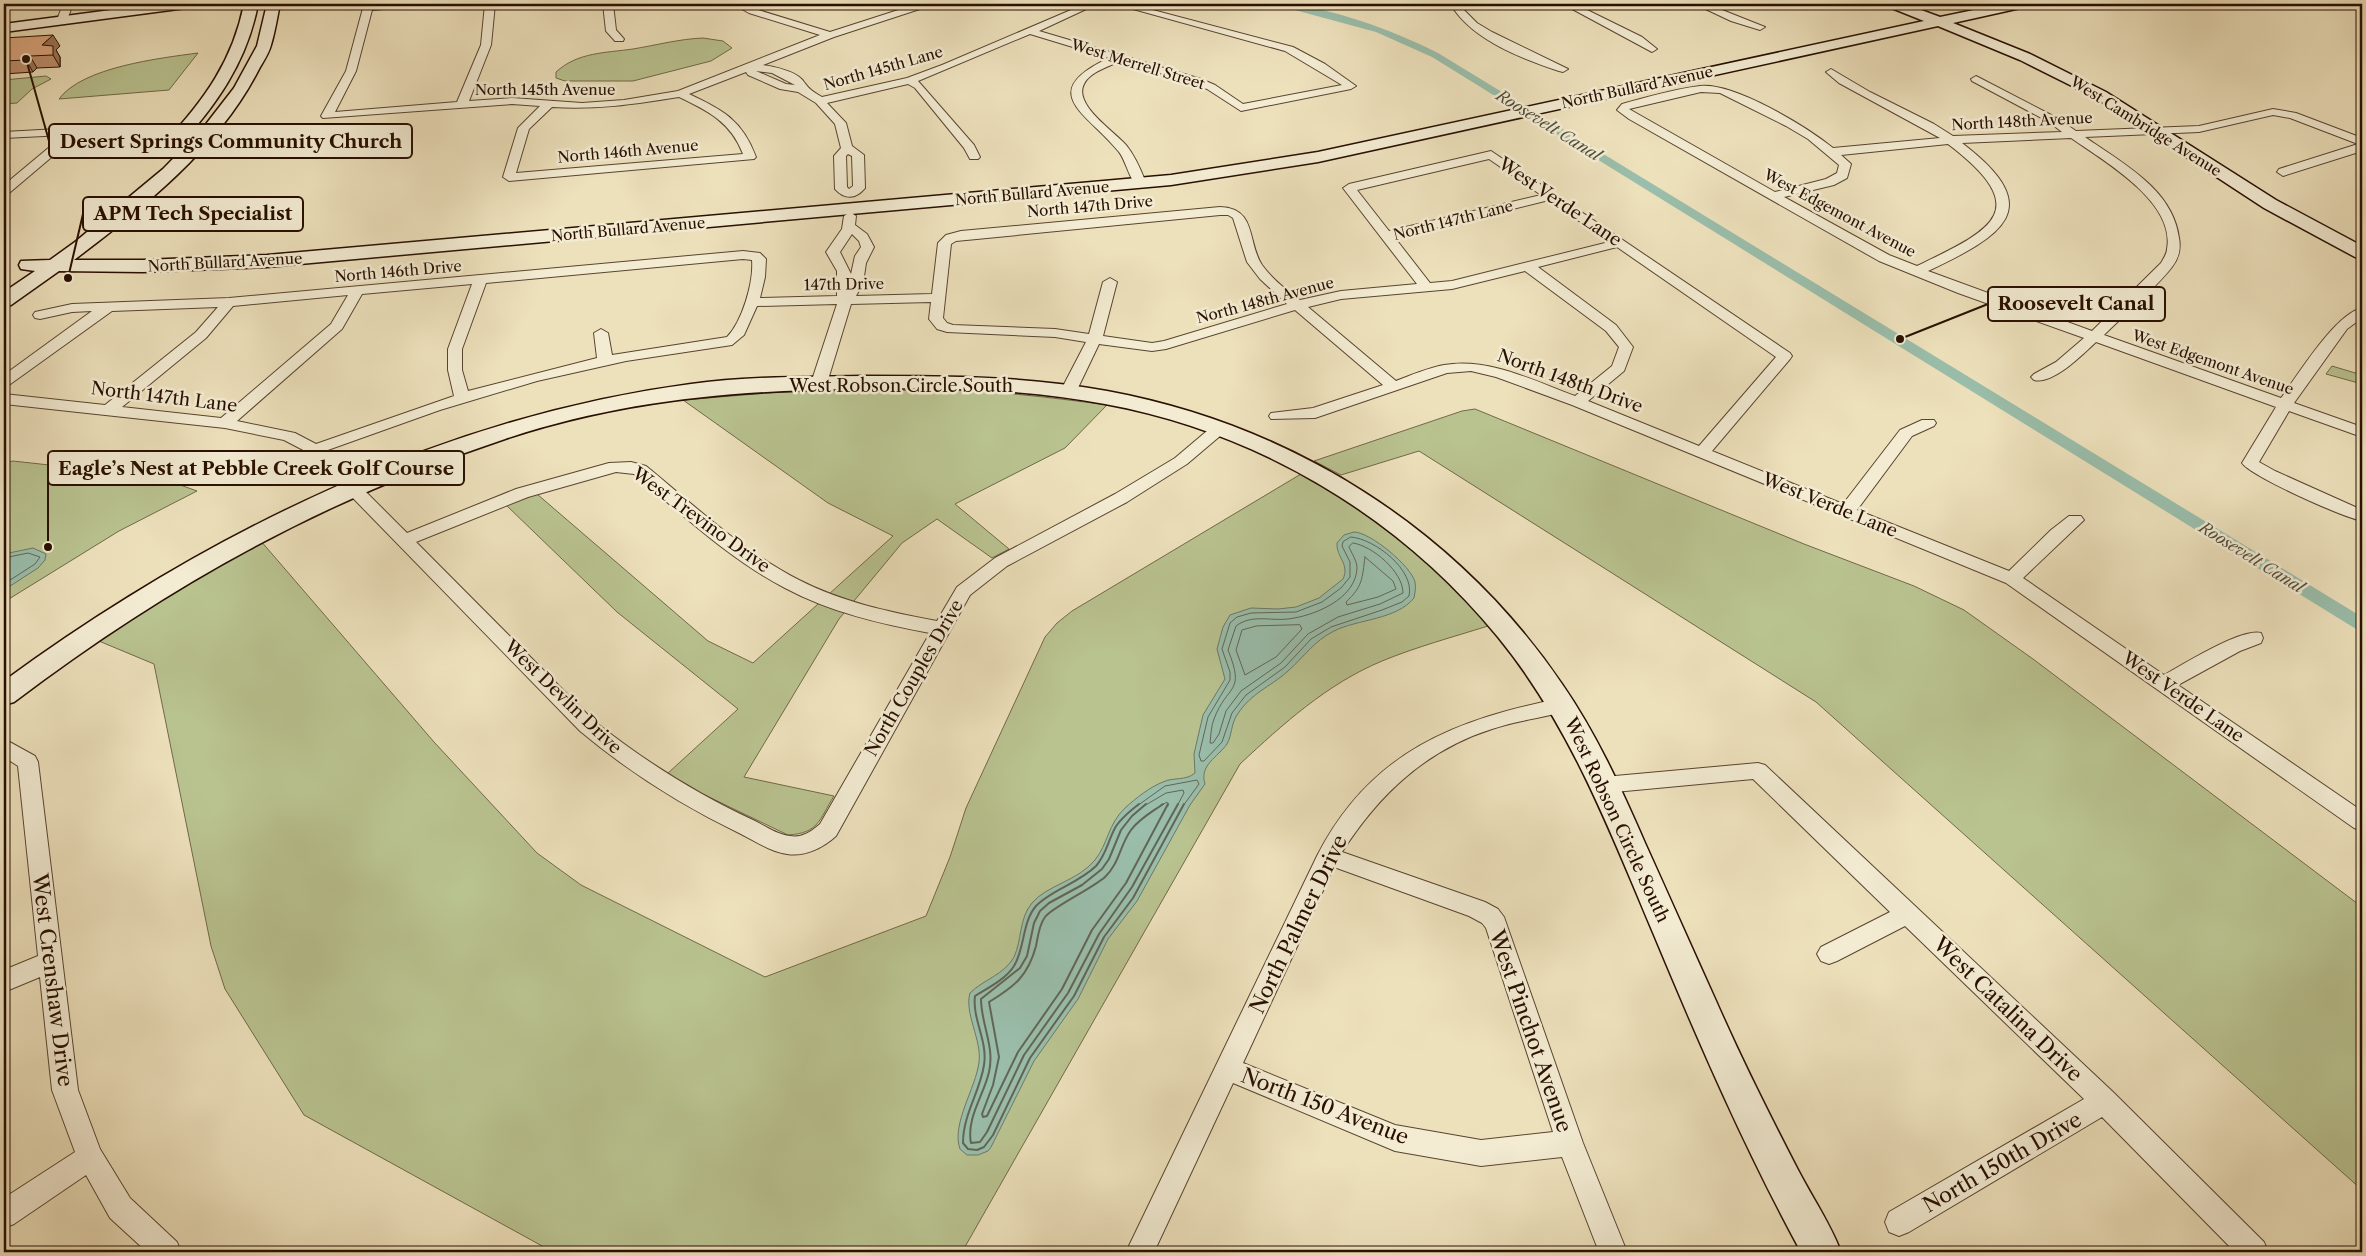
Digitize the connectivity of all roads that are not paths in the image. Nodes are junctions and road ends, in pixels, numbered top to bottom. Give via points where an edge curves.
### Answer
1 (13, 4) edge
2 (68, 4) edge
3 (186, 4) edge
4 (251, 4) edge
5 (273, 4) edge
6 (407, 4) edge
7 (490, 4) edge
8 (608, 4) edge
9 (738, 4) edge
10 (926, 4) edge
11 (1092, 4) edge
12 (1120, 4) edge
13 (1426, 4) edge
14 (1533, 4) edge
15 (1568, 4) edge
16 (1700, 4) edge
17 (1894, 4) edge
18 (1974, 4) edge
19 (2020, 4) edge
20 (4, 5) edge
21 (1457, 7) junction
22 (1932, 14) edge
23 (62, 20) junction
24 (1760, 27) dead end
25 (4, 28) edge
26 (1029, 31) junction
27 (830, 35) junction
28 (619, 39) dead end
29 (1652, 49) dead end
30 (1120, 57) junction
31 (750, 68) junction
32 (1563, 69) dead end
33 (1830, 72) dead end
34 (1976, 79) dead end
35 (910, 80) junction
36 (1580, 85) dead end
37 (801, 89) joint
38 (1716, 89) joint
39 (680, 94) junction
40 (820, 101) junction
41 (550, 103) junction
42 (462, 104) junction
43 (1515, 106) junction
44 (1623, 110) joint
45 (2273, 112) joint
46 (2166, 131) junction
47 (4, 135) edge
48 (2075, 135) junction
49 (1950, 140) junction
50 (2362, 142) edge
51 (2362, 147) edge
52 (848, 148) junction
53 (1831, 152) junction
54 (162, 154) dead end
55 (1491, 155) joint
56 (974, 157) dead end
57 (2283, 172) dead end
58 (1138, 176) junction
59 (509, 177) joint
60 (1349, 188) joint
61 (4, 191) edge
62 (1550, 196) junction
63 (1773, 196) junction
64 (850, 202) junction
65 (1235, 214) joint
66 (848, 230) junction
67 (1386, 236) junction
68 (949, 239) joint
69 (72, 242) junction
70 (1619, 242) junction
71 (2362, 243) edge
72 (375, 244) junction
73 (2362, 253) edge
74 (53, 257) junction
75 (1527, 266) junction
76 (1916, 272) junction
77 (480, 280) junction
78 (4, 281) edge
79 (1110, 282) dead end
80 (1427, 288) junction
81 (357, 291) junction
82 (938, 298) junction
83 (845, 300) junction
84 (4, 301) edge
85 (228, 302) junction
86 (751, 302) junction
87 (1297, 305) junction
88 (109, 306) junction
89 (2362, 312) edge
90 (40, 315) dead end
91 (601, 333) dead end
92 (2094, 337) junction
93 (1095, 338) junction
94 (605, 361) junction
95 (2039, 377) dead end
96 (4, 382) edge
97 (819, 383) junction
98 (1394, 386) junction
99 (1068, 392) junction
100 (462, 397) junction
101 (4, 399) edge
102 (1577, 402) junction
103 (2286, 404) junction
104 (108, 410) junction
105 (1278, 416) dead end
106 (1928, 423) dead end
107 (225, 424) junction
108 (1220, 428) junction
109 (2362, 432) edge
110 (315, 450) junction
111 (1701, 454) junction
112 (352, 488) junction
113 (1847, 511) junction
114 (2362, 516) edge
115 (2075, 520) dead end
116 (404, 540) junction
117 (2012, 579) junction
118 (940, 628) junction
119 (2254, 638) dead end
120 (2165, 683) junction
121 (4, 695) edge
122 (1562, 705) junction
123 (6, 748) dead end
124 (1758, 771) joint
125 (1604, 785) junction
126 (2362, 822) edge
127 (812, 841) joint
128 (1328, 856) junction
129 (1908, 914) junction
130 (1829, 954) dead end
131 (50, 962) junction
132 (4, 981) edge
133 (1228, 1069) junction
134 (2104, 1101) junction
135 (1570, 1142) junction
136 (90, 1157) junction
137 (4, 1214) edge
138 (1899, 1222) dead end
139 (168, 1252) edge
140 (1140, 1252) edge
141 (1613, 1252) edge
142 (1822, 1252) edge
143 (2254, 1252) edge

1 - 20 street
2 - 23 street
3 - 23 main road
4 - 54 main road via 242,45 224,78 193,120
5 - 69 main road via 272,23 262,52 242,88 219,118 166,173
6 - 42 street, North 145th Avenue via 368,8 351,71 327,116
7 - 42 street via 486,45
8 - 28 street via 611,31
9 - 27 street
10 - 27 street
11 - 26 street, North 145th Lane
12 - 30 street, West Merrell Street via 1288,49 1351,86 1241,108 1211,86
13 - 21 street
14 - 21 street
15 - 29 street
16 - 24 street
17 - 22 main road, West Cambridge Avenue
18 - 22 main road, North Bullard Avenue
19 - 22 main road, North Bullard Avenue
21 - 32 street via 1460,14 1476,27 1542,63
22 - 36 main road, North Bullard Avenue
22 - 43 main road, North Bullard Avenue via 1534,109
22 - 46 main road, West Cambridge Avenue via 2056,71
23 - 25 main road
26 - 30 street, West Merrell Street
26 - 35 street, North 145th Lane
27 - 31 street
30 - 58 street via 1089,73 1078,85 1076,93 1082,108 1122,147
31 - 37 street via 752,73 784,87
31 - 39 street
33 - 49 street via 1844,83 1932,127
34 - 48 street
35 - 40 street, North 145th Lane
35 - 56 street via 919,86 970,147
37 - 40 street
38 - 44 street via 1701,89 1626,106
38 - 53 street via 1790,124
39 - 41 street, North 145th Avenue via 652,99 653,105 640,111 628,110 624,103 582,106
39 - 59 street, North 146th Avenue via 718,112 739,130 750,157
40 - 52 street via 840,123
41 - 42 street, North 145th Avenue
41 - 59 street via 524,128
43 - 58 main road, North Bullard Avenue via 1293,161 1210,175
43 - 58 main road, North Bullard Avenue via 1499,102
44 - 63 street, West Edgemont Avenue
45 - 46 street, North 148th Avenue via 2224,125
45 - 50 street via 2292,115
46 - 48 street, North 148th Avenue
46 - 71 main road, West Cambridge Avenue
46 - 73 main road, West Cambridge Avenue via 2270,204
47 - 61 street via 76,131
48 - 49 street, North 148th Avenue
48 - 92 street via 2153,194 2168,217 2174,249 2167,265
49 - 53 street, North 148th Avenue
49 - 76 street via 1995,181 2002,196 2001,210 1996,224 1980,238
51 - 57 street
52 - 64 street via 840,156 841,189
52 - 64 street via 858,155 859,188
53 - 63 street via 1845,164 1843,175 1830,182
55 - 60 street
55 - 62 street, West Verde Lane
58 - 64 main road, North Bullard Avenue
60 - 67 street
62 - 67 street, North 147th Lane
62 - 70 street, West Verde Lane
63 - 76 street, West Edgemont Avenue via 1884,258
64 - 66 street
64 - 72 main road, North Bullard Avenue
65 - 68 street, North 147th Drive via 1220,211 961,235
65 - 87 street via 1256,266
66 - 83 street via 833,252 844,270 842,290
66 - 83 street via 862,238 867,249 862,257 855,290
67 - 80 street
68 - 82 street via 945,246
69 - 72 main road, North Bullard Avenue via 140,248
69 - 74 main road
70 - 75 street, North 148th Avenue
70 - 111 street, West Verde Lane via 1785,356
72 - 74 main road, North Bullard Avenue via 227,264 143,266
74 - 78 main road, North Bullard Avenue via 28,265
74 - 84 main road
75 - 80 street, North 148th Avenue
75 - 102 street via 1611,328 1626,347 1619,368
76 - 92 street, West Edgemont Avenue
77 - 81 street, North 146th Drive
77 - 86 street, North 146th Drive via 744,255 758,258 760,266
77 - 100 street via 455,349 455,370
79 - 93 street
80 - 87 street, North 148th Avenue via 1341,295
81 - 85 street, North 146th Drive
81 - 107 street via 337,326
82 - 83 street, 147th Drive
82 - 93 street, North 148th Avenue via 936,318 946,328 1017,330
83 - 86 street, 147th Drive
83 - 97 street
85 - 88 street, North 146th Drive
85 - 104 street via 201,335
86 - 94 street via 733,340
87 - 93 street, North 148th Avenue via 1159,346
87 - 98 street
88 - 90 street, North 146th Drive via 72,308
88 - 96 street
89 - 103 street via 2342,326
91 - 94 street
92 - 95 street via 2060,365
92 - 103 street, West Edgemont Avenue
93 - 99 street
94 - 100 street
97 - 99 main road, West Robson Circle South via 981,383
97 - 112 main road, West Robson Circle South via 696,390 655,396 536,423 402,467
98 - 102 street, North 148th Drive via 1445,369 1471,367 1501,374
98 - 105 street, North 148th Drive via 1315,413
99 - 108 main road, West Robson Circle South via 1139,404
100 - 110 street
101 - 104 street, North 147th Lane
102 - 111 street, North 148th Drive
103 - 109 street, West Edgemont Avenue
103 - 114 street via 2250,463 2269,475
104 - 107 street, North 147th Lane
106 - 113 street via 1906,433
107 - 110 street, North 147th Lane via 288,436
108 - 118 street, North Couples Drive via 1151,480 1001,562 963,591
108 - 122 main road, West Robson Circle South via 1337,482 1421,543 1492,612 1536,665
110 - 112 street, North 147th Lane
111 - 113 street, West Verde Lane
112 - 116 street, West Devlin Drive
112 - 121 main road, West Robson Circle South via 280,521 182,573 74,643
113 - 117 street, West Verde Lane
115 - 117 street
116 - 118 street, West Trevino Drive via 531,490 615,467 631,466 742,553 791,583 857,610
116 - 127 street, West Devlin Drive via 588,726 630,761 705,808 776,841 791,846
117 - 120 street, West Verde Lane
118 - 127 street, North Couples Drive via 828,830
119 - 120 street
120 - 126 street, West Verde Lane
122 - 125 main road, West Robson Circle South
122 - 128 street, North Palmer Drive via 1481,724 1419,754 1368,797
123 - 131 street, West Crenshaw Drive via 28,762
124 - 125 street
124 - 129 street, West Catalina Drive
125 - 142 main road, West Robson Circle South via 1735,1085
128 - 133 street, North Palmer Drive
128 - 135 street, West Pinchot Avenue via 1490,916 1500,933
129 - 130 street
129 - 134 street, West Catalina Drive
131 - 132 street
131 - 136 street, West Crenshaw Drive via 65,1090
133 - 135 street, North 150 Avenue via 1395,1138 1480,1153
133 - 140 street, North Palmer Drive
134 - 138 street, North 150th Drive
134 - 143 street, West Catalina Drive
135 - 141 street, West Pinchot Avenue
136 - 137 street
136 - 139 street, West Crenshaw Drive via 120,1208

